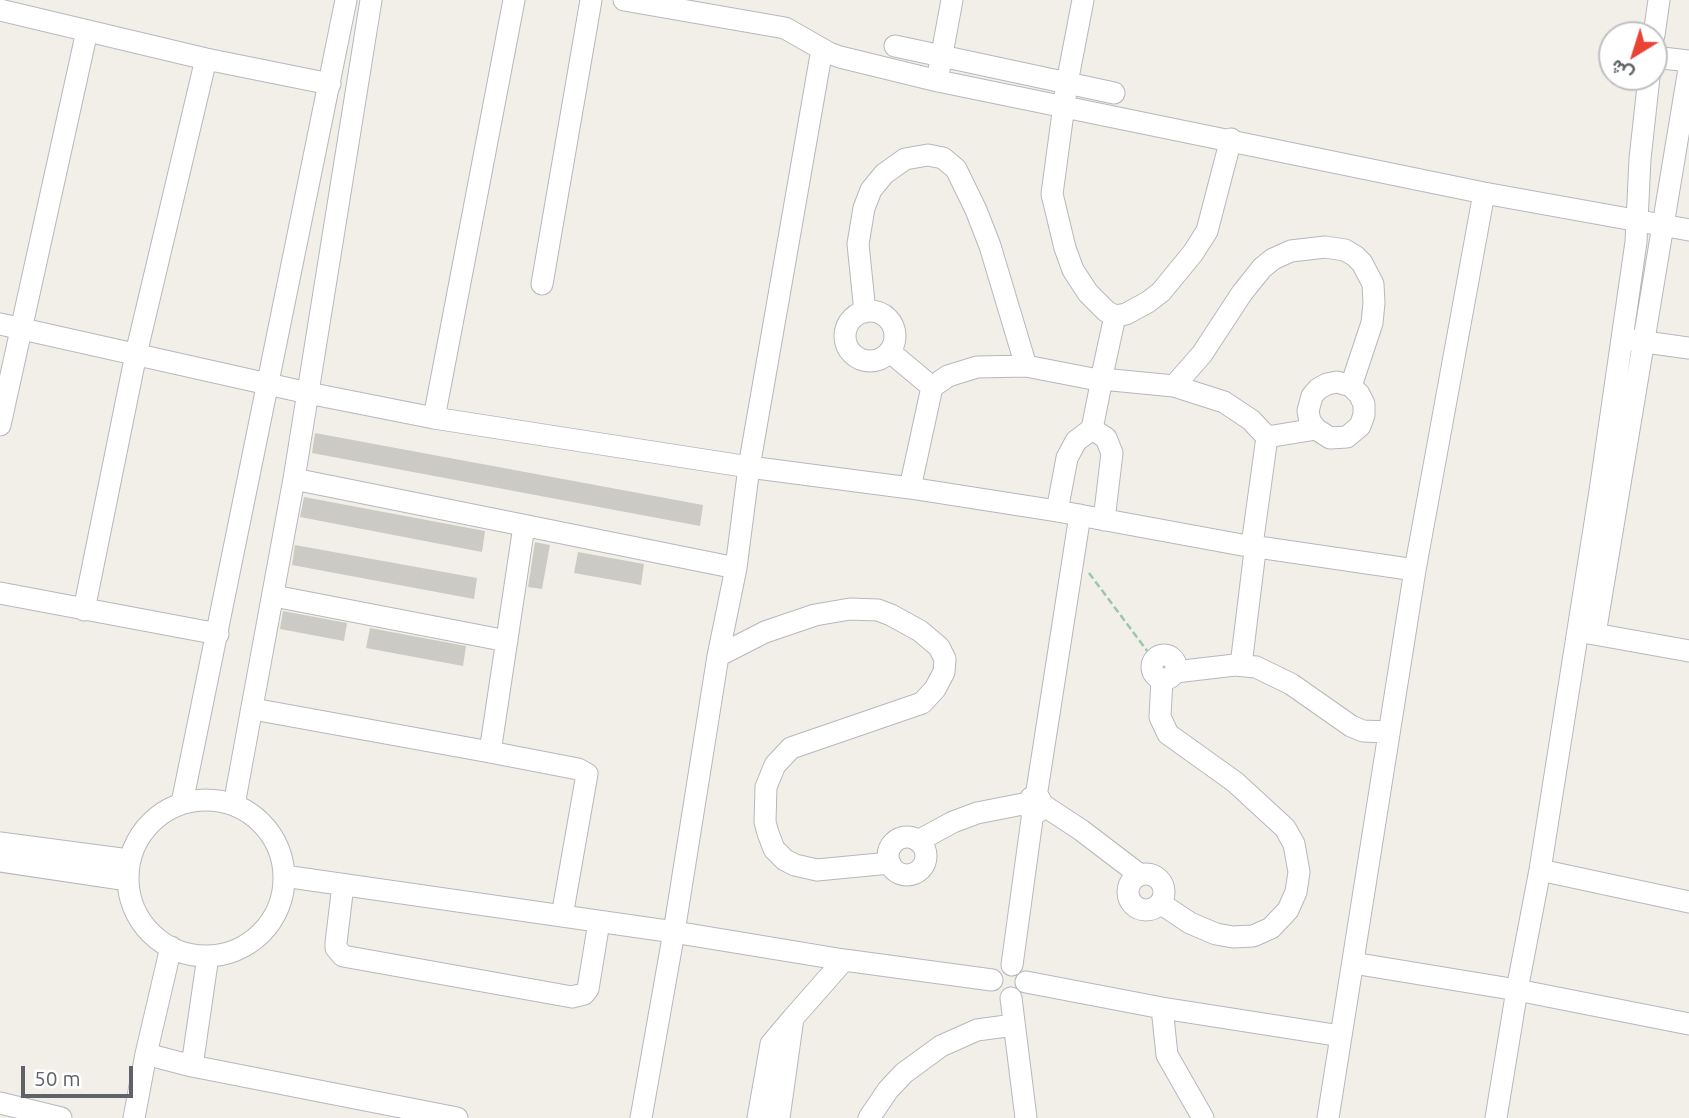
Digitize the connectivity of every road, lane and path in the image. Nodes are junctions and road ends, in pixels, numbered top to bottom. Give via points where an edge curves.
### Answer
1 (346, 0) edge
2 (370, 0) edge
3 (514, 0) edge
4 (591, 0) edge
5 (624, 0) edge
6 (952, 0) edge
7 (1083, 0) edge
8 (1659, 0) edge
9 (0, 10) edge
10 (1656, 21) edge
11 (87, 31) junction
12 (895, 46) dead end
13 (822, 49) junction
14 (941, 56) junction
15 (1668, 59) edge
16 (206, 60) junction
17 (1689, 61) edge
18 (1689, 69) edge
19 (938, 81) junction
20 (330, 83) junction
21 (1067, 83) junction
22 (1647, 91) edge
23 (1114, 93) dead end
24 (1064, 106) junction
25 (1231, 139) junction
26 (1484, 192) junction
27 (1678, 200) edge
28 (1637, 220) junction
29 (1663, 227) junction
30 (1689, 230) edge
31 (542, 284) dead end
32 (865, 312) junction
33 (1115, 316) junction
34 (10, 326) edge
35 (1622, 338) junction
36 (1645, 342) junction
37 (1689, 348) edge
38 (890, 352) junction
39 (136, 354) junction
40 (1202, 354) junction
41 (1026, 366) junction
42 (1102, 380) junction
43 (267, 384) junction
44 (1174, 386) junction
45 (1351, 386) junction
46 (932, 387) junction
47 (308, 393) junction
48 (1200, 394) junction
49 (434, 418) junction
50 (0, 425) edge
51 (1092, 429) junction
52 (1316, 429) junction
53 (1267, 437) junction
54 (749, 467) junction
55 (294, 479) junction
56 (910, 488) junction
57 (1057, 511) junction
58 (1080, 515) junction
59 (1104, 520) junction
60 (524, 526) junction
61 (1252, 546) junction
62 (1073, 552) junction
63 (736, 568) junction
64 (1415, 570) junction
65 (0, 593) edge
66 (274, 596) junction
67 (84, 610) junction
68 (1586, 632) junction
69 (218, 634) junction
70 (506, 641) junction
71 (1689, 651) edge
72 (718, 656) junction
73 (1241, 665) junction
74 (1164, 670) junction
75 (253, 709) junction
76 (1389, 732) junction
77 (490, 752) junction
78 (182, 803) junction
79 (1035, 804) junction
80 (234, 805) junction
81 (918, 841) junction
82 (0, 843) edge
83 (0, 861) edge
84 (890, 863) junction
85 (129, 870) junction
86 (1540, 870) junction
87 (284, 876) junction
88 (343, 885) junction
89 (1689, 902) edge
90 (562, 916) junction
91 (598, 922) junction
92 (674, 932) junction
93 (170, 947) junction
94 (208, 956) junction
95 (844, 960) junction
96 (1353, 963) junction
97 (1012, 965) junction
98 (992, 980) junction
99 (1026, 982) junction
100 (1517, 990) junction
101 (1011, 998) junction
102 (1162, 1008) junction
103 (793, 1018) junction
104 (1689, 1024) edge
105 (1014, 1025) junction
106 (1341, 1036) junction
107 (146, 1054) junction
108 (192, 1066) junction
109 (0, 1103) edge
110 (61, 1118) edge
111 (134, 1118) edge
112 (457, 1118) edge
113 (641, 1118) edge
114 (758, 1118) edge
115 (779, 1118) edge
116 (869, 1118) edge
117 (1026, 1118) edge
118 (1203, 1118) edge
119 (1328, 1118) edge
120 (1496, 1118) edge

1 - 20 street
2 - 47 street
3 - 49 street
4 - 31 street
5 - 13 street via 785,29
6 - 14 street
7 - 21 street
8 - 10 street
9 - 11 street
11 - 16 street
11 - 34 street
12 - 14 street
13 - 19 street
13 - 54 street
14 - 19 street
14 - 21 street
15 - 17 street
16 - 20 street
16 - 39 street
18 - 27 street
19 - 24 street
20 - 43 street
21 - 23 street
21 - 24 street
22 - 28 street
24 - 25 street
24 - 33 street via 1052,180 1054,211 1073,270 1088,293
25 - 26 street
25 - 33 street via 1202,241 1161,292 1137,309
26 - 28 street
26 - 64 street
27 - 29 street
28 - 29 street
28 - 35 street
29 - 30 street
29 - 36 street
32 - 38 street via 882,314 892,323 895,335
32 - 38 street via 848,326 845,338 849,349 869,360
32 - 41 street via 858,244 871,190 905,159 943,158 956,169 976,210
33 - 42 street
34 - 39 street
34 - 50 street
35 - 36 street
35 - 68 street
36 - 37 street
36 - 68 street
38 - 46 street
39 - 43 street
39 - 67 street
40 - 44 street
40 - 45 street via 1242,293 1273,259 1307,247 1345,250 1363,264 1374,292 1371,323
40 - 48 street
41 - 42 street
41 - 46 street via 976,367
42 - 44 street
42 - 51 street
43 - 47 street
43 - 69 street
44 - 48 street
45 - 52 street via 1332,382 1314,392 1308,411
45 - 52 street via 1364,404 1360,426 1336,439
46 - 56 street
47 - 49 street
47 - 55 street
48 - 53 street via 1240,411
49 - 54 street
51 - 57 street via 1071,449
51 - 59 street via 1106,438 1112,453
52 - 53 street
53 - 61 street
54 - 56 street
54 - 63 street
55 - 60 street
55 - 66 street
56 - 57 street
57 - 58 street
58 - 59 street
58 - 62 street
59 - 61 street
60 - 63 street
60 - 70 street
61 - 64 street
61 - 73 street
62 - 74 path
62 - 79 street
63 - 72 street
64 - 76 street
65 - 67 street
66 - 70 street
66 - 75 street
67 - 69 street
68 - 71 street
68 - 86 street
69 - 78 street
70 - 77 street
72 - 84 street via 765,632 835,611 861,609 878,610 907,622 939,646 944,672 922,703 791,748 775,765 766,787 765,822 770,841 785,860 817,870
72 - 92 street
73 - 74 street
73 - 76 street via 1280,677 1357,729
74 - 79 street via 1160,717 1168,734 1235,782 1285,828 1294,844 1299,872 1288,910 1270,928 1253,936 1233,937 1190,923 1160,903 1146,909 1133,903 1129,895 1133,880 1140,875 1081,830
75 - 77 street
75 - 80 street
76 - 96 street
77 - 90 street via 587,774
78 - 80 street via 208,799
78 - 85 street via 148,824
79 - 81 street via 977,813
79 - 97 street
80 - 87 street via 254,816 270,833
81 - 84 street via 895,841
81 - 84 street via 926,855 920,870 902,874
82 - 85 street
83 - 85 street
85 - 93 street via 131,901 140,919
86 - 89 street
86 - 100 street
87 - 88 street
87 - 94 street via 281,901 253,940
88 - 90 street
88 - 91 street via 336,943 343,956 572,997 588,989
90 - 91 street
91 - 92 street
92 - 95 street
92 - 113 street
93 - 94 street
93 - 107 street
94 - 108 street
95 - 98 street
95 - 103 street
96 - 100 street
96 - 106 street
97 - 98 street via 999,968
97 - 99 street via 1025,974
98 - 101 street via 997,993
99 - 101 street via 1019,995
99 - 102 street
100 - 104 street
100 - 120 street
101 - 105 street
102 - 106 street
102 - 118 street via 1167,1055
103 - 114 street via 771,1044
103 - 115 street
105 - 116 street via 977,1030 941,1046 904,1073
105 - 117 street
106 - 119 street
107 - 108 street
107 - 111 street
108 - 112 street
109 - 110 street

